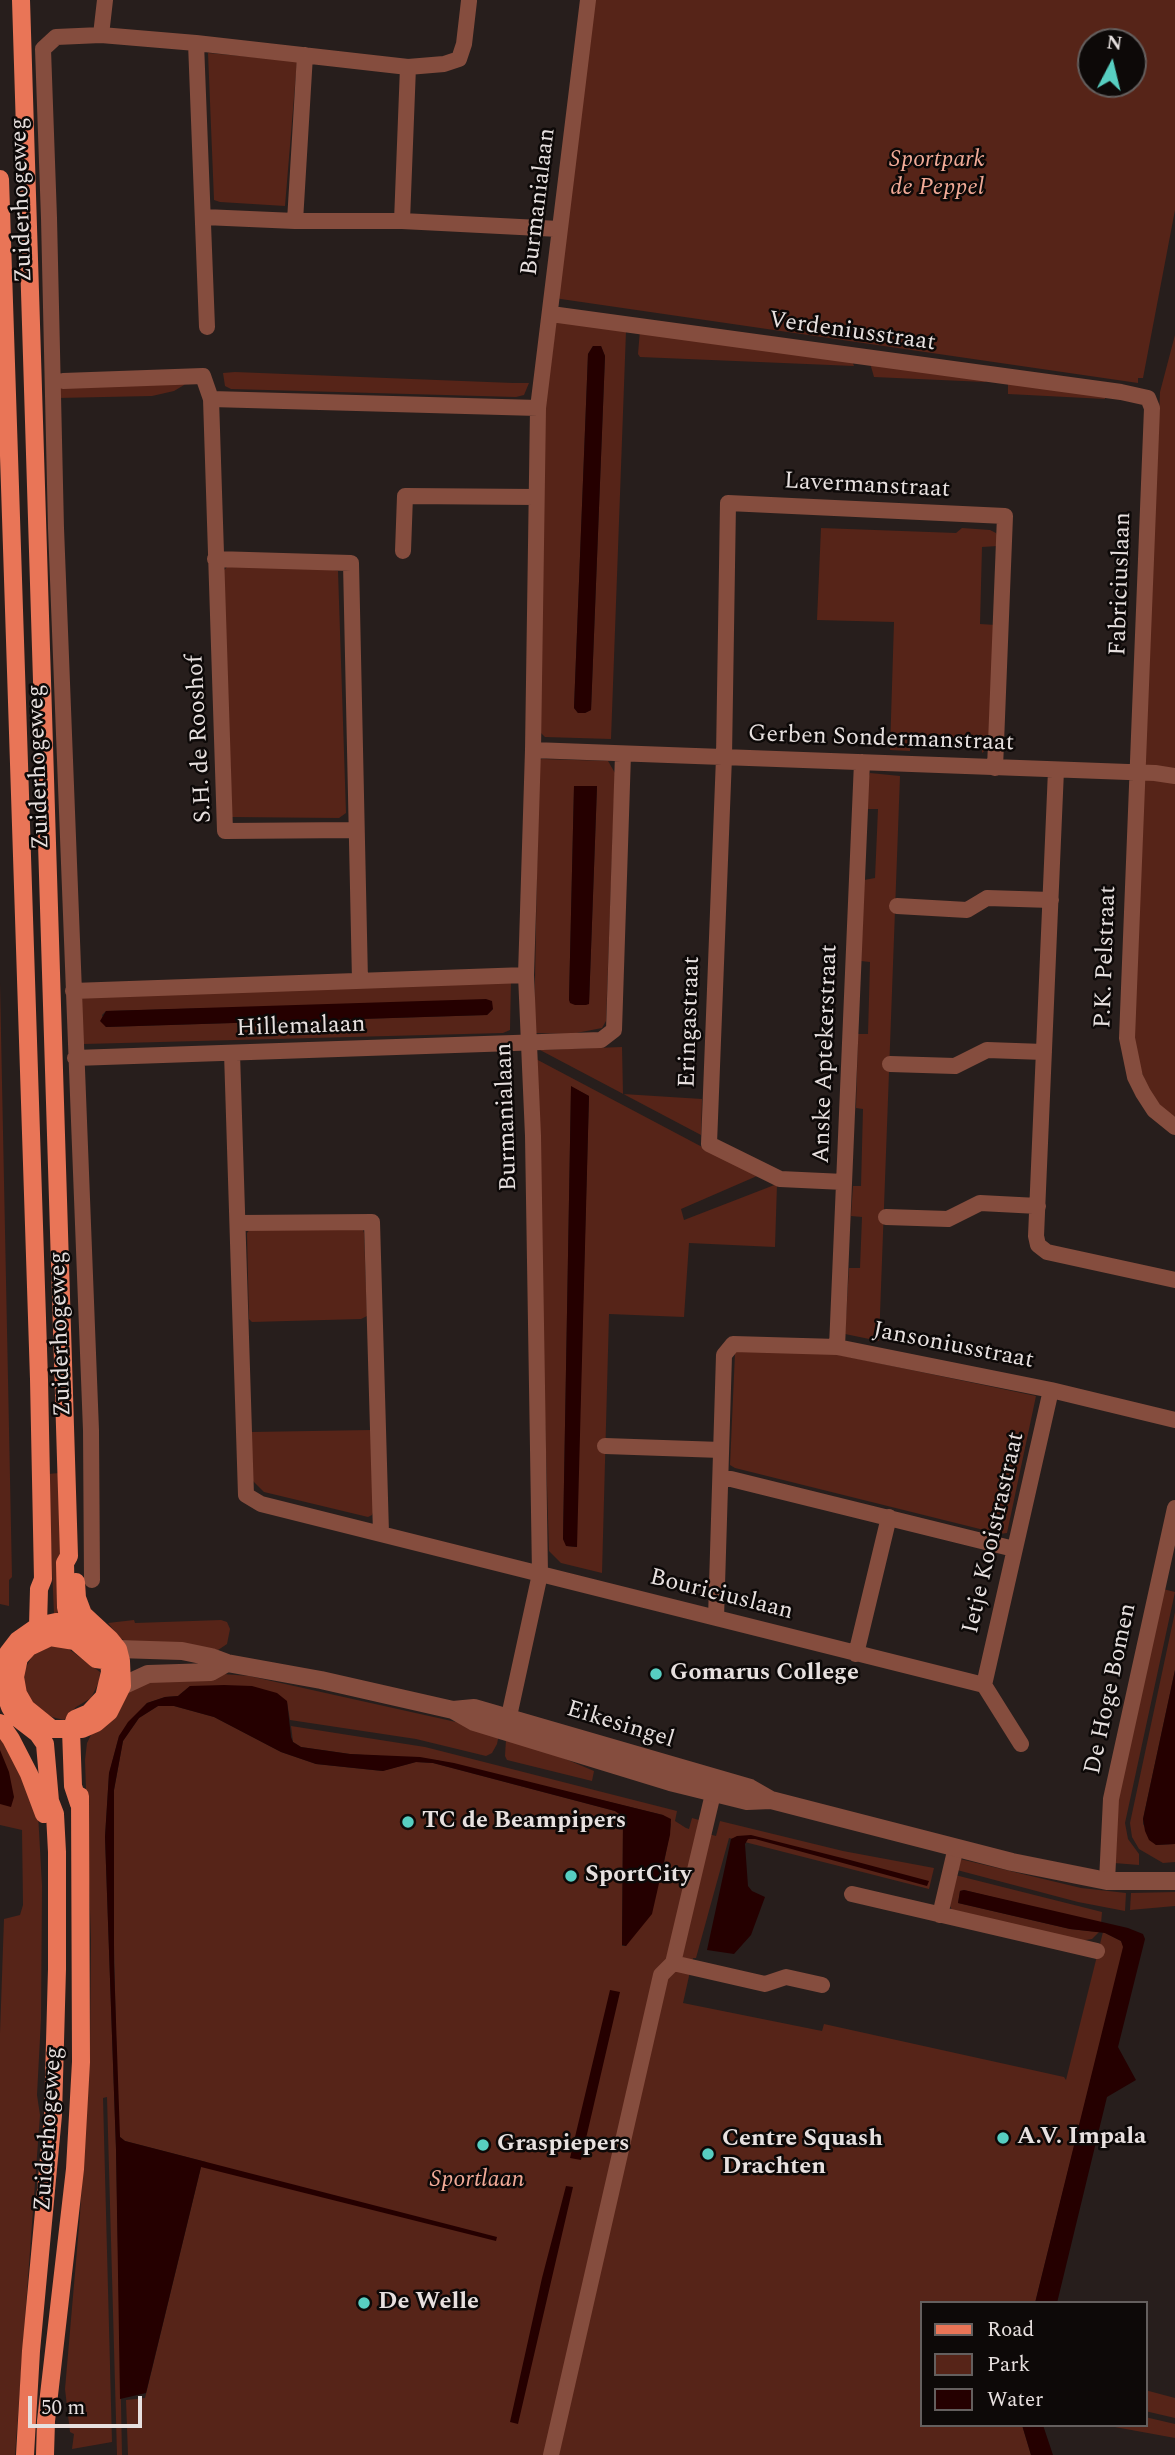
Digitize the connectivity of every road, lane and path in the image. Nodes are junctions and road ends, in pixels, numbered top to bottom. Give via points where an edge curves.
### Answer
1 (22, 0) edge
2 (104, 0) edge
3 (588, 0) edge
4 (469, 1) edge
5 (101, 35) junction
6 (196, 43) junction
7 (305, 55) junction
8 (408, 67) junction
9 (0, 180) edge
10 (204, 217) junction
11 (295, 221) junction
12 (402, 221) junction
13 (559, 229) junction
14 (551, 314) junction
15 (207, 327) dead end
16 (63, 381) dead end
17 (1148, 398) joint
18 (211, 399) junction
19 (538, 408) junction
20 (536, 497) junction
21 (403, 551) dead end
22 (215, 559) junction
23 (533, 750) junction
24 (623, 754) junction
25 (724, 757) junction
26 (862, 762) junction
27 (995, 768) junction
28 (1056, 770) junction
29 (1137, 773) junction
30 (1175, 776) edge
31 (356, 830) junction
32 (1051, 900) junction
33 (897, 906) dead end
34 (526, 975) junction
35 (360, 981) junction
36 (73, 991) junction
37 (528, 1043) junction
38 (1044, 1052) junction
39 (232, 1053) junction
40 (75, 1058) junction
41 (890, 1064) dead end
42 (1175, 1127) edge
43 (844, 1182) junction
44 (1038, 1206) junction
45 (886, 1217) dead end
46 (239, 1223) junction
47 (1175, 1280) edge
48 (837, 1347) junction
49 (1051, 1390) junction
50 (1175, 1420) edge
51 (606, 1446) dead end
52 (722, 1450) junction
53 (720, 1479) junction
54 (1175, 1508) edge
55 (889, 1517) junction
56 (381, 1533) junction
57 (1014, 1549) junction
58 (540, 1574) junction
59 (92, 1580) dead end
60 (716, 1618) junction
61 (77, 1619) junction
62 (46, 1629) junction
63 (4, 1653) edge
64 (112, 1654) junction
65 (856, 1654) junction
66 (227, 1663) junction
67 (6, 1674) edge
68 (984, 1685) junction
69 (122, 1686) junction
70 (0, 1723) edge
71 (507, 1725) junction
72 (52, 1729) junction
73 (77, 1730) junction
74 (1021, 1744) dead end
75 (715, 1786) junction
76 (55, 1814) junction
77 (956, 1847) junction
78 (57, 1852) junction
79 (1107, 1881) junction
80 (1175, 1881) edge
81 (852, 1894) dead end
82 (940, 1915) junction
83 (1097, 1951) dead end
84 (673, 1963) junction
85 (822, 1985) dead end
86 (24, 2455) edge
87 (45, 2455) edge
88 (551, 2455) edge

1 - 61 main road, Zuiderhogeweg via 69,1556 65,1563 66,1607
2 - 5 street
3 - 13 street, Burmanialaan
4 - 8 street, Zuiderhogeweg via 459,59
5 - 6 street, Zuiderhogeweg
5 - 36 street, Zuiderhogeweg via 56,37 43,49
6 - 7 street, Zuiderhogeweg
6 - 10 street
7 - 8 street, Zuiderhogeweg
7 - 11 street
8 - 12 street
9 - 62 main road, Zuiderhogeweg via 43,1579 49,1588
10 - 11 street
10 - 15 street
11 - 12 street
12 - 13 street
13 - 14 street, Burmanialaan
14 - 17 street, Verdeniusstraat
14 - 19 street, Burmanialaan
16 - 18 street via 203,376
17 - 29 street, Fabriciuslaan via 1152,408
18 - 19 street
18 - 22 street, S.H. de Rooshof
19 - 20 street, Burmanialaan
20 - 21 street via 405,496
20 - 23 street, Burmanialaan
22 - 31 street via 351,563
22 - 31 street, S.H. de Rooshof via 225,831
23 - 24 street, Gerben Sondermanstraat
23 - 34 street, Burmanialaan
24 - 25 street, Gerben Sondermanstraat
24 - 37 street via 614,1030 601,1040
25 - 26 street, Gerben Sondermanstraat
25 - 27 street, Lavermanstraat via 728,503 1005,516
25 - 43 street, Eringastraat via 709,1144 780,1180
26 - 27 street, Gerben Sondermanstraat
26 - 43 street, Anske Aptekerstraat
27 - 28 street, Gerben Sondermanstraat
28 - 29 street, Gerben Sondermanstraat
28 - 32 street
29 - 30 street, Gerben Sondermanstraat
29 - 42 street, P.K. Pelstraat via 1127,1038 1143,1093 1154,1110
31 - 35 street
32 - 33 street via 987,898 967,910
32 - 38 street
34 - 35 street, Hillemalaan
34 - 37 street, Burmanialaan
35 - 36 street, Hillemalaan
36 - 40 street, Zuiderhogeweg
37 - 39 street, Hillemalaan
37 - 58 street, Burmanialaan
38 - 41 street via 987,1049 955,1066
38 - 44 street
39 - 40 street, Hillemalaan
39 - 46 street, Bouriciuslaan
40 - 59 street, Zuiderhogeweg
43 - 48 street, Anske Aptekerstraat
44 - 45 street via 980,1203 948,1219
44 - 47 street via 1036,1236 1047,1252
46 - 56 street, Bouriciuslaan via 246,1495 261,1504
46 - 56 street via 372,1222
48 - 49 street, Jansoniusstraat
48 - 52 street, Jansoniusstraat via 733,1344 724,1355
49 - 50 street, Jansoniusstraat
49 - 57 street, Ietje Kooistrastraat
51 - 52 street
52 - 53 street
53 - 55 street
53 - 60 street
54 - 79 street, De Hoge Bomen via 1111,1799
55 - 57 street
55 - 65 street
56 - 58 street, Bouriciuslaan
57 - 68 street, Ietje Kooistrastraat
58 - 60 street, Bouriciuslaan
58 - 71 street, Burmanialaan
60 - 65 street, Bouriciuslaan
61 - 62 main road
61 - 64 main road via 82,1629
62 - 63 main road via 18,1640
62 - 64 main road via 75,1642 96,1659
62 - 67 main road
63 - 67 main road
64 - 66 street, Eikesingel via 182,1651
64 - 69 main road
64 - 73 main road via 104,1697 89,1713 75,1719
65 - 68 street, Bouriciuslaan
66 - 69 street, Eikesingel via 211,1672 148,1674
66 - 71 street, Eikesingel via 453,1710 474,1708
67 - 72 main road via 26,1708
67 - 76 main road, Zuiderhogeweg via 10,1707 45,1744
68 - 74 street
69 - 73 main road via 109,1712
70 - 78 main road via 29,1774
71 - 75 street, Eikesingel
72 - 73 main road
72 - 76 main road, Zuiderhogeweg via 60,1802
73 - 87 main road, Zuiderhogeweg via 73,1786 79,1804 82,1898 81,2062 76,2155
75 - 77 street, Eikesingel via 750,1788 771,1800
75 - 84 street
76 - 78 main road, Zuiderhogeweg
77 - 79 street, Eikesingel
77 - 82 street
78 - 86 main road, Zuiderhogeweg via 53,2115
79 - 80 street, Eikesingel
81 - 82 street
82 - 83 street
84 - 85 street via 765,1984 786,1978
84 - 88 street via 661,1975

